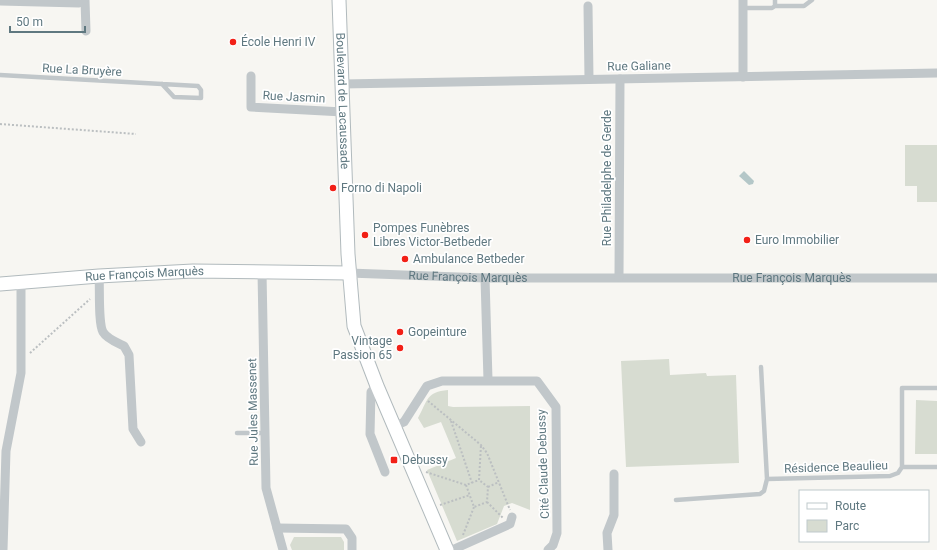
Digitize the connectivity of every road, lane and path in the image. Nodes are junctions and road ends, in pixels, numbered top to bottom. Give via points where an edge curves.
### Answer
1 (84, 0) edge
2 (339, 0) edge
3 (776, 0) edge
4 (812, 0) edge
5 (0, 1) edge
6 (588, 3) edge
7 (743, 4) edge
8 (775, 6) junction
9 (86, 31) dead end
10 (937, 73) edge
11 (0, 75) edge
12 (251, 76) dead end
13 (743, 77) junction
14 (620, 78) junction
15 (589, 79) junction
16 (162, 84) junction
17 (342, 84) junction
18 (343, 112) junction
19 (0, 124) edge
20 (136, 134) dead end
21 (262, 272) junction
22 (349, 273) junction
23 (100, 276) junction
24 (485, 278) junction
25 (619, 278) junction
26 (937, 278) edge
27 (21, 282) junction
28 (0, 284) edge
29 (100, 290) junction
30 (22, 360) junction
31 (761, 367) dead end
32 (488, 380) junction
33 (377, 386) junction
34 (937, 388) edge
35 (421, 396) junction
36 (451, 420) junction
37 (395, 426) junction
38 (237, 433) dead end
39 (265, 433) junction
40 (141, 442) dead end
41 (481, 445) junction
42 (412, 467) junction
43 (902, 467) junction
44 (937, 467) edge
45 (384, 472) dead end
46 (614, 474) dead end
47 (767, 479) junction
48 (479, 480) junction
49 (499, 482) junction
50 (472, 483) junction
51 (466, 485) junction
52 (488, 488) junction
53 (470, 495) junction
54 (676, 500) dead end
55 (487, 502) junction
56 (474, 507) junction
57 (429, 509) junction
58 (511, 521) junction
59 (277, 528) junction
60 (465, 544) junction
61 (3, 550) edge
62 (283, 550) edge
63 (352, 550) edge
64 (447, 550) edge
65 (452, 550) edge
66 (548, 550) edge
67 (608, 550) edge

1 - 5 street
1 - 9 street
2 - 17 main road, Boulevard de Lacaussade
3 - 8 lane
4 - 8 lane via 804,6
6 - 15 street
7 - 8 lane via 772,8
7 - 13 street
10 - 13 street, Rue Galiane
11 - 16 lane, Rue La Bruyère
12 - 18 street, Rue Jasmin via 251,107
13 - 14 street, Rue Galiane
14 - 15 street, Rue Galiane
14 - 25 street, Rue Philadelphe de Gerde
15 - 17 street, Rue Galiane
16 - 16 lane, Rue La Bruyère via 198,86 201,98 174,97
17 - 18 main road, Boulevard de Lacaussade
18 - 22 main road, Boulevard de Lacaussade
19 - 20 path
21 - 22 main road, Rue François Marquès
21 - 23 main road, Rue François Marquès via 193,271
21 - 39 street, Rue Jules Massenet
22 - 24 street, Rue François Marquès
22 - 33 main road, Boulevard de Lacaussade via 354,326
23 - 27 main road, Rue François Marquès
23 - 29 street
24 - 25 street, Rue François Marquès
24 - 32 street
25 - 26 street, Rue François Marquès
27 - 28 main road, Rue François Marquès
27 - 30 street
29 - 30 path
29 - 40 street via 103,332 124,346 129,355 133,429
30 - 61 street via 6,451
31 - 47 lane, Résidence Beaulieu
32 - 35 street, Cité Claude Debussy via 442,381 427,386
32 - 66 street, Cité Claude Debussy via 537,381 556,407 557,533 553,545
33 - 37 main road, Boulevard de Lacaussade
33 - 45 street via 371,392 370,434
34 - 43 lane, Résidence Beaulieu via 902,388
35 - 36 path
35 - 37 street, Cité Claude Debussy via 404,422
36 - 41 path
36 - 50 path
37 - 42 main road, Boulevard de Lacaussade
38 - 39 lane
39 - 59 street, Rue Jules Massenet via 266,488
41 - 48 path
41 - 49 path
42 - 51 path
42 - 57 main road, Boulevard de Lacaussade
43 - 44 lane, Résidence Beaulieu
43 - 47 lane, Résidence Beaulieu via 898,473 890,476
46 - 67 street via 614,516 607,533
47 - 54 lane, Résidence Beaulieu via 764,491 760,494
48 - 50 path
48 - 52 path
49 - 52 path
49 - 58 path
50 - 51 path
51 - 53 path
52 - 55 path
53 - 56 path
53 - 57 path
55 - 56 path
55 - 58 path
56 - 60 path via 463,534
57 - 64 main road, Boulevard de Lacaussade
58 - 60 street
59 - 62 street, Rue Jules Massenet
59 - 63 street via 346,529 352,538
60 - 65 street

